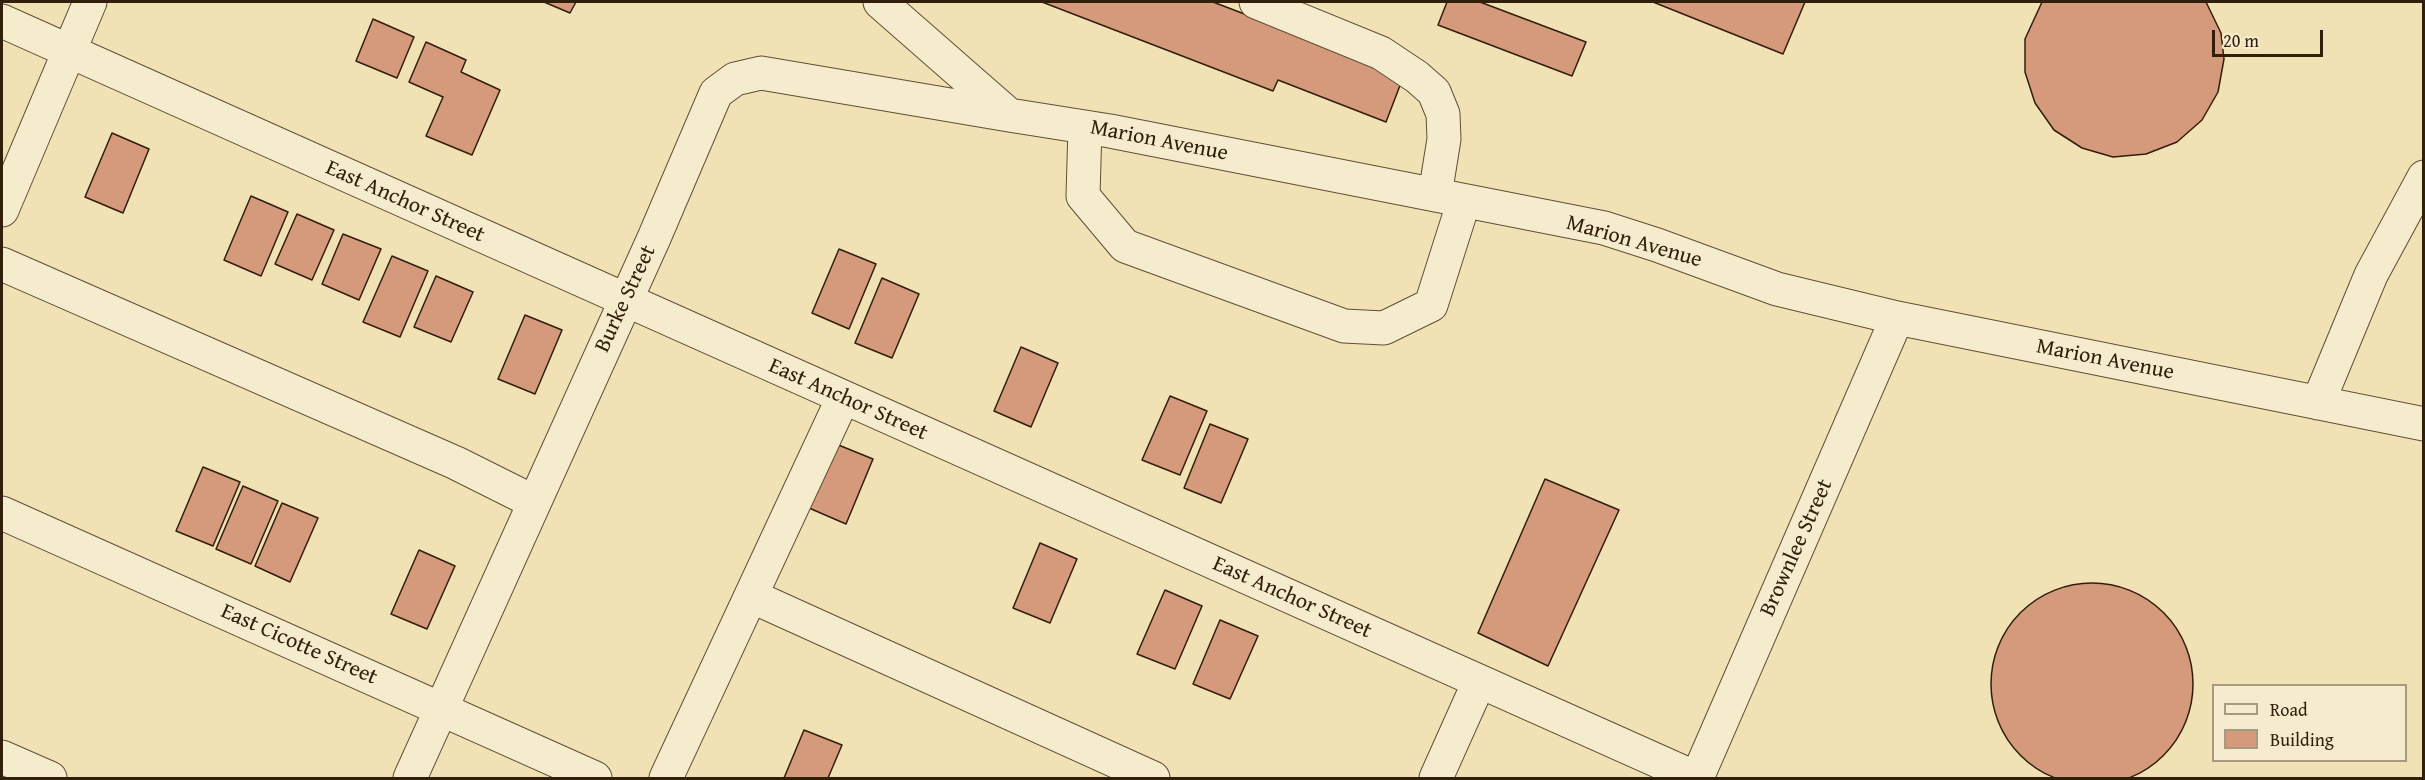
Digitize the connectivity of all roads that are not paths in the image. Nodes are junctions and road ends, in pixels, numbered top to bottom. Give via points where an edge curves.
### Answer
1 (90, 2) edge
2 (880, 2) edge
3 (1256, 2) edge
4 (2, 21) edge
5 (69, 52) junction
6 (1009, 115) junction
7 (1085, 127) junction
8 (2424, 177) edge
9 (1449, 198) junction
10 (2, 210) edge
11 (2, 264) edge
12 (624, 300) junction
13 (1897, 318) junction
14 (843, 398) junction
15 (2318, 403) junction
16 (2424, 424) edge
17 (534, 502) junction
18 (2, 513) edge
19 (751, 597) junction
20 (1479, 682) junction
21 (441, 709) junction
22 (2, 757) edge
23 (50, 778) edge
24 (410, 778) edge
25 (595, 778) edge
26 (666, 778) edge
27 (1153, 778) edge
28 (1436, 778) edge
29 (1696, 778) edge

1 - 5 street
2 - 6 street
3 - 9 street via 1381,53 1418,76 1434,92 1443,114
4 - 5 street, East Anchor Street
5 - 10 street
5 - 12 street, East Anchor Street
6 - 7 street, Marion Avenue
6 - 12 street, Burke Street via 761,73 735,79 716,93
7 - 9 street, Marion Avenue
7 - 9 street via 1083,196 1125,246 1344,326 1384,328 1431,304
8 - 15 street via 2371,275
9 - 13 street, Marion Avenue via 1604,228 1777,289
11 - 17 street via 456,463
12 - 14 street, East Anchor Street
12 - 17 street, Burke Street
13 - 15 street, Marion Avenue
13 - 29 street, Brownlee Street
14 - 19 street
14 - 20 street, East Anchor Street
15 - 16 street, Marion Avenue
17 - 21 street, Burke Street
18 - 21 street, East Cicotte Street
19 - 26 street
19 - 27 street
20 - 28 street
20 - 29 street, East Anchor Street
21 - 24 street, Burke Street
21 - 25 street, East Cicotte Street
22 - 23 street

